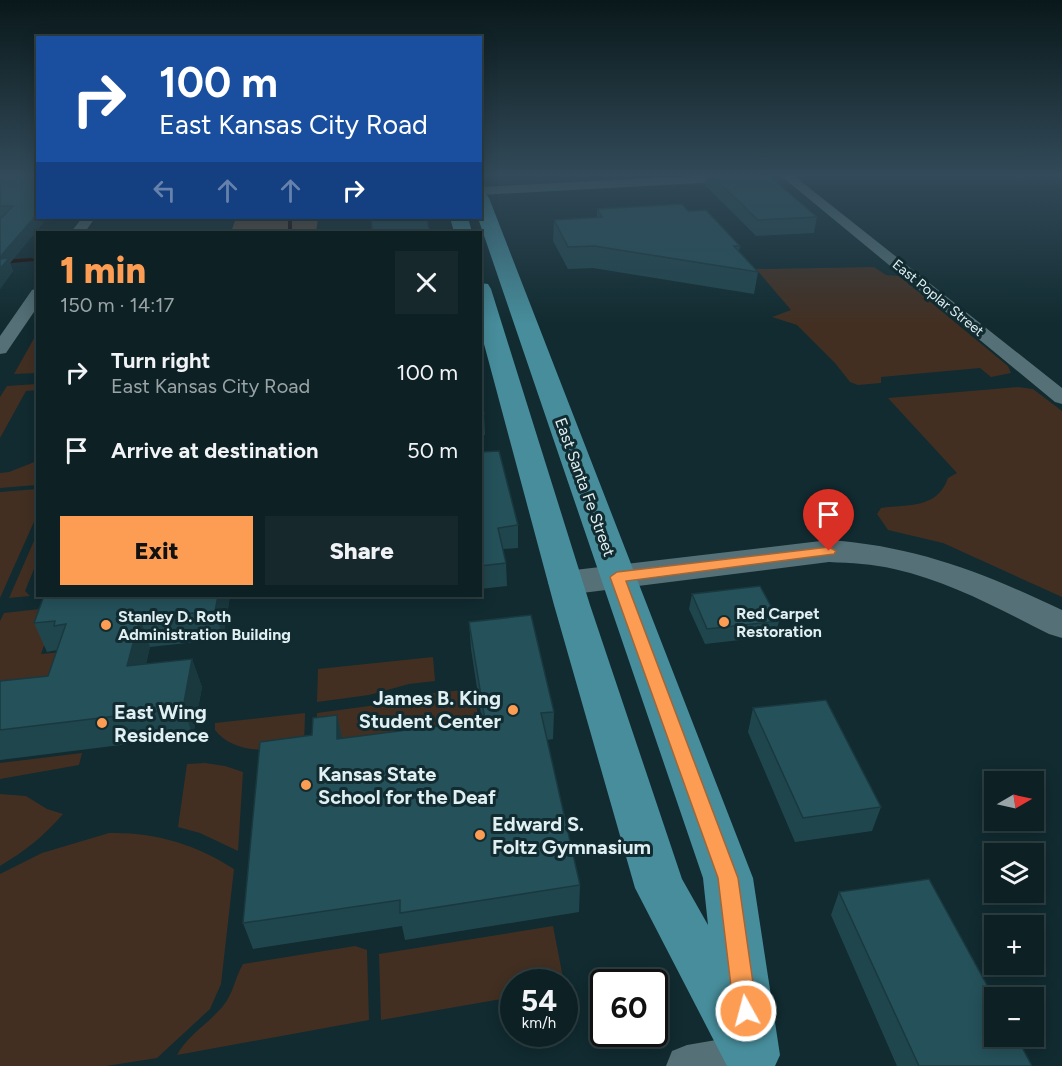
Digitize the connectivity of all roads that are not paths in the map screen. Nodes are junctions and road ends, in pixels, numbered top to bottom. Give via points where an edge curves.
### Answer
1 (846, 225) edge
2 (482, 246) edge
3 (36, 296) edge
4 (482, 296) edge
5 (0, 350) edge
6 (1062, 398) edge
7 (617, 577) junction
8 (566, 583) junction
9 (1062, 626) edge
10 (753, 1060) edge
11 (687, 1066) edge

1 - 6 street, East Poplar Street
2 - 7 main road, East Santa Fe Street
3 - 5 street
4 - 8 main road
7 - 8 street
7 - 9 street via 829,551 867,552 966,579
7 - 10 main road, East Santa Fe Street via 728,878
8 - 10 main road via 660,888
10 - 11 street

